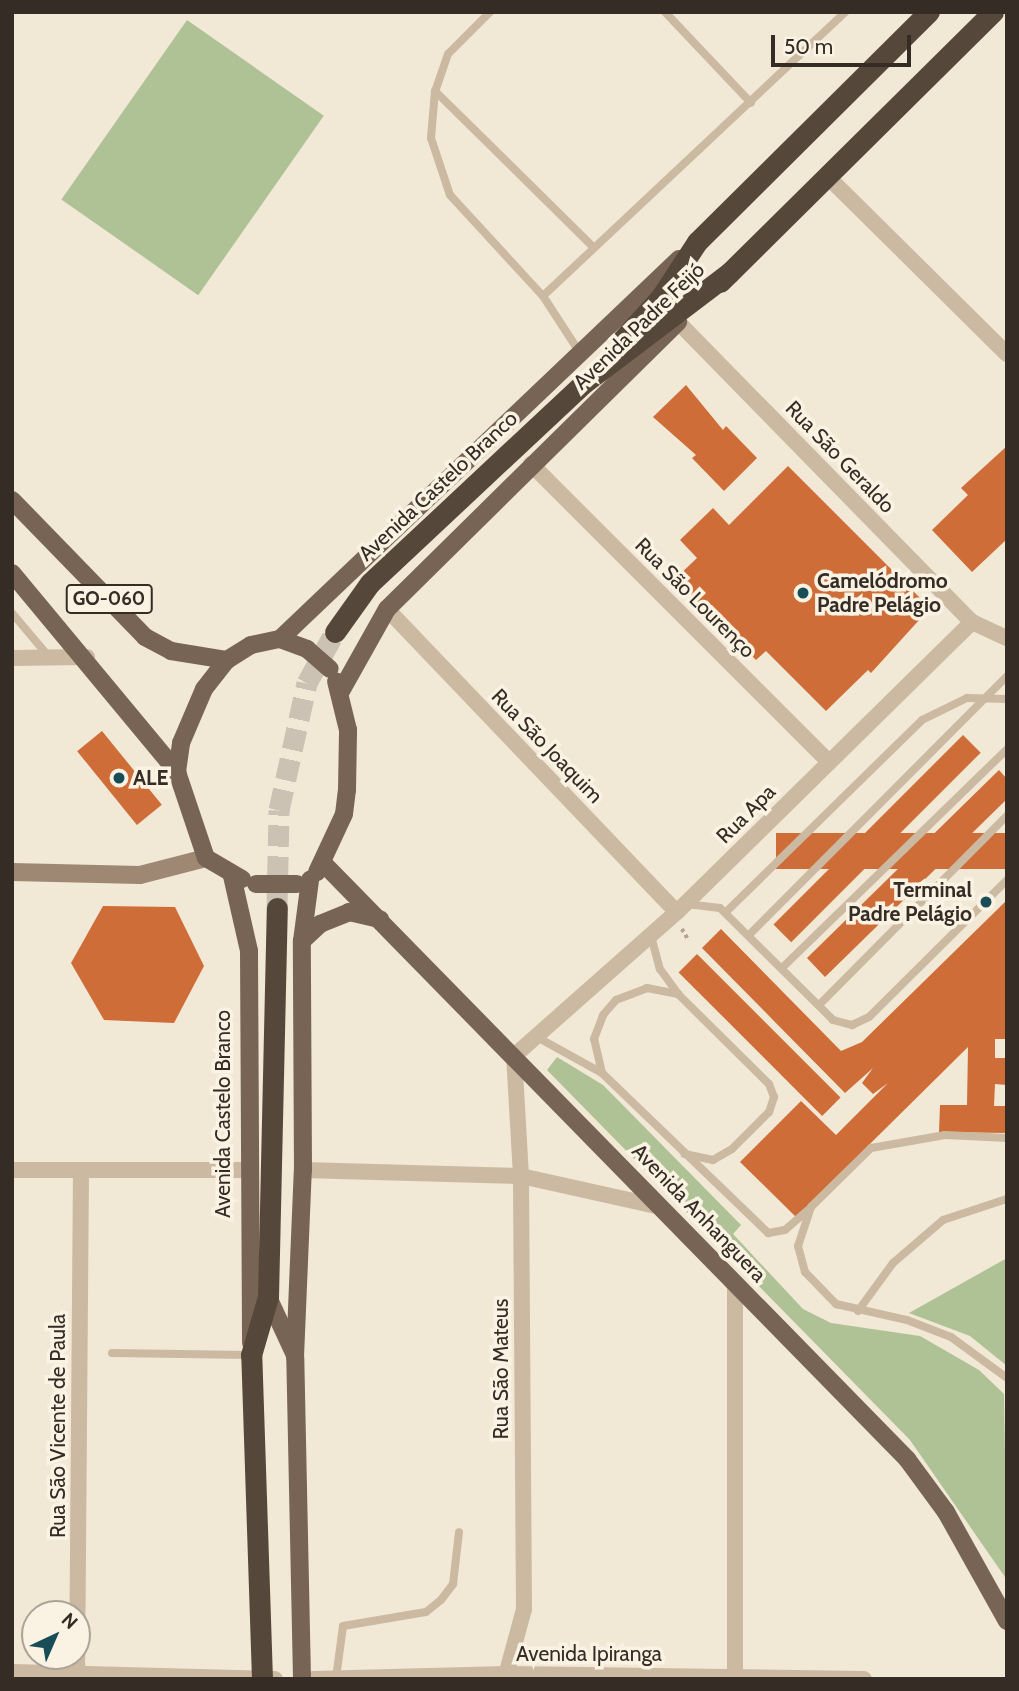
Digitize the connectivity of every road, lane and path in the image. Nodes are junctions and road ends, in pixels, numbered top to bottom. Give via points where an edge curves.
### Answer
1 (490, 12) edge
2 (665, 12) edge
3 (845, 12) edge
4 (929, 12) edge
5 (993, 12) edge
6 (435, 91) junction
7 (751, 103) junction
8 (827, 176) junction
9 (697, 242) junction
10 (594, 248) junction
11 (730, 272) junction
12 (543, 296) junction
13 (678, 322) junction
14 (580, 353) junction
15 (1007, 354) edge
16 (584, 383) junction
17 (531, 464) junction
18 (12, 500) edge
19 (12, 573) edge
20 (387, 609) junction
21 (12, 613) edge
22 (972, 622) junction
23 (335, 632) tunnel mouth
24 (1007, 638) edge
25 (280, 639) junction
26 (87, 657) junction
27 (12, 658) edge
28 (50, 658) junction
29 (227, 660) junction
30 (1007, 676) edge
31 (341, 691) junction
32 (988, 696) junction
33 (1007, 699) edge
34 (1007, 749) edge
35 (829, 762) junction
36 (177, 772) junction
37 (1007, 816) edge
38 (206, 858) junction
39 (324, 864) junction
40 (12, 872) edge
41 (232, 876) junction
42 (1007, 880) edge
43 (304, 882) junction
44 (277, 908) tunnel mouth
45 (680, 908) junction
46 (726, 912) junction
47 (381, 919) junction
48 (750, 935) junction
49 (651, 936) junction
50 (302, 941) junction
51 (782, 968) junction
52 (678, 994) junction
53 (819, 1004) junction
54 (535, 1036) junction
55 (514, 1056) junction
56 (601, 1073) junction
57 (1007, 1138) edge
58 (685, 1154) junction
59 (12, 1170) edge
60 (246, 1170) junction
61 (303, 1170) junction
62 (81, 1173) junction
63 (521, 1176) junction
64 (1007, 1199) edge
65 (661, 1208) junction
66 (811, 1208) junction
67 (735, 1283) junction
68 (268, 1297) junction
69 (858, 1311) junction
70 (112, 1353) dead end
71 (251, 1355) junction
72 (295, 1357) junction
73 (1007, 1378) edge
74 (459, 1532) dead end
75 (1007, 1621) edge
76 (12, 1672) edge
77 (735, 1675) junction
78 (77, 1677) edge
79 (506, 1677) edge
80 (713, 1677) edge
81 (336, 1678) edge
82 (371, 1678) edge
83 (262, 1679) edge
84 (275, 1679) edge
85 (302, 1679) edge
86 (313, 1679) edge
87 (864, 1679) edge

1 - 6 lane via 448,54
2 - 7 lane
3 - 7 lane
4 - 9 highway, Avenida Padre Feijó
5 - 8 highway, Avenida Padre Feijó
6 - 10 lane
6 - 12 lane via 431,138 450,195
7 - 10 lane
8 - 11 highway, Avenida Padre Feijó
8 - 15 street
9 - 14 main road, Avenida Padre Feijó
9 - 16 highway, Avenida Castelo Branco via 662,297
10 - 12 lane
11 - 13 highway, Avenida Padre Feijó
11 - 16 highway, Avenida Castelo Branco
12 - 14 lane
13 - 17 main road, Avenida Padre Feijó
13 - 22 street, Rua São Geraldo
14 - 25 main road, Avenida Padre Feijó
16 - 23 highway, Avenida Castelo Branco via 370,583
17 - 20 main road, Avenida Padre Feijó
17 - 35 street, Rua São Lourenço
18 - 29 main road, GO-060 / GO-060 via 145,637 171,651
19 - 26 main road, GO-060 / GO-060
20 - 31 main road, Avenida Padre Feijó
20 - 45 street, Rua São Joaquim
21 - 28 lane
22 - 24 street
22 - 35 street, Rua Apa
25 - 29 main road via 251,645
25 - 31 main road, bridge via 307,649 330,668
26 - 28 street
26 - 36 main road, GO-060 / GO-060
27 - 28 street
29 - 36 main road via 190,714
30 - 32 lane
31 - 39 main road via 348,730 347,790 344,814
32 - 33 lane
32 - 46 lane via 967,698 922,720
32 - 48 lane
34 - 51 lane
35 - 45 street, Rua Apa
36 - 38 main road, GO-060
37 - 53 lane
38 - 40 street via 140,875
38 - 41 main road
39 - 43 main road
39 - 47 main road, Avenida Anhanguera
41 - 43 main road, bridge via 256,884
41 - 60 main road, Avenida Castelo Branco via 249,951
42 - 53 lane via 862,1022 843,1024
43 - 50 main road, Avenida Castelo Branco
44 - 68 highway, Avenida Castelo Branco
45 - 46 lane via 711,904
45 - 49 street, Rua Apa
46 - 48 lane
47 - 50 main road via 349,912 320,924
47 - 55 main road, Avenida Anhanguera
48 - 51 lane
49 - 52 lane via 660,969
49 - 54 street, Rua Apa
50 - 61 main road, Avenida Castelo Branco
51 - 53 lane
52 - 56 lane via 647,988 617,1000 603,1015 594,1039
52 - 58 lane via 769,1084 774,1097 766,1115 722,1156 702,1160
54 - 55 street, Rua Apa
54 - 56 lane
55 - 63 street, Rua São Mateus
55 - 65 main road, Avenida Anhanguera
56 - 58 lane
57 - 66 lane via 945,1135 871,1148
58 - 66 lane via 768,1233 785,1230
59 - 62 street
60 - 62 street
60 - 71 main road, Avenida Castelo Branco
61 - 63 street
61 - 72 main road, Avenida Castelo Branco
62 - 78 street, Rua São Vicente de Paula
63 - 65 street
63 - 79 street, Rua São Mateus via 524,1609
64 - 69 lane via 943,1220 893,1263
65 - 67 main road, Avenida Anhanguera
66 - 69 lane via 798,1246 804,1272 821,1294
67 - 75 main road, Avenida Anhanguera via 907,1460 946,1512
67 - 77 street
68 - 71 highway, Avenida Castelo Branco
68 - 72 main road, Avenida Castelo Branco
69 - 73 lane via 907,1320 951,1337
70 - 71 lane
71 - 83 highway, Avenida Castelo Branco
72 - 85 main road, Avenida Castelo Branco
74 - 81 lane via 453,1584 441,1600 426,1612 343,1626
76 - 78 street
77 - 80 street, Avenida Ipiranga
77 - 87 street, Avenida Ipiranga
78 - 83 street
79 - 80 street, Avenida Ipiranga
79 - 82 street, Avenida Ipiranga
81 - 82 street, Avenida Ipiranga
81 - 86 street, Avenida Ipiranga
83 - 84 street

